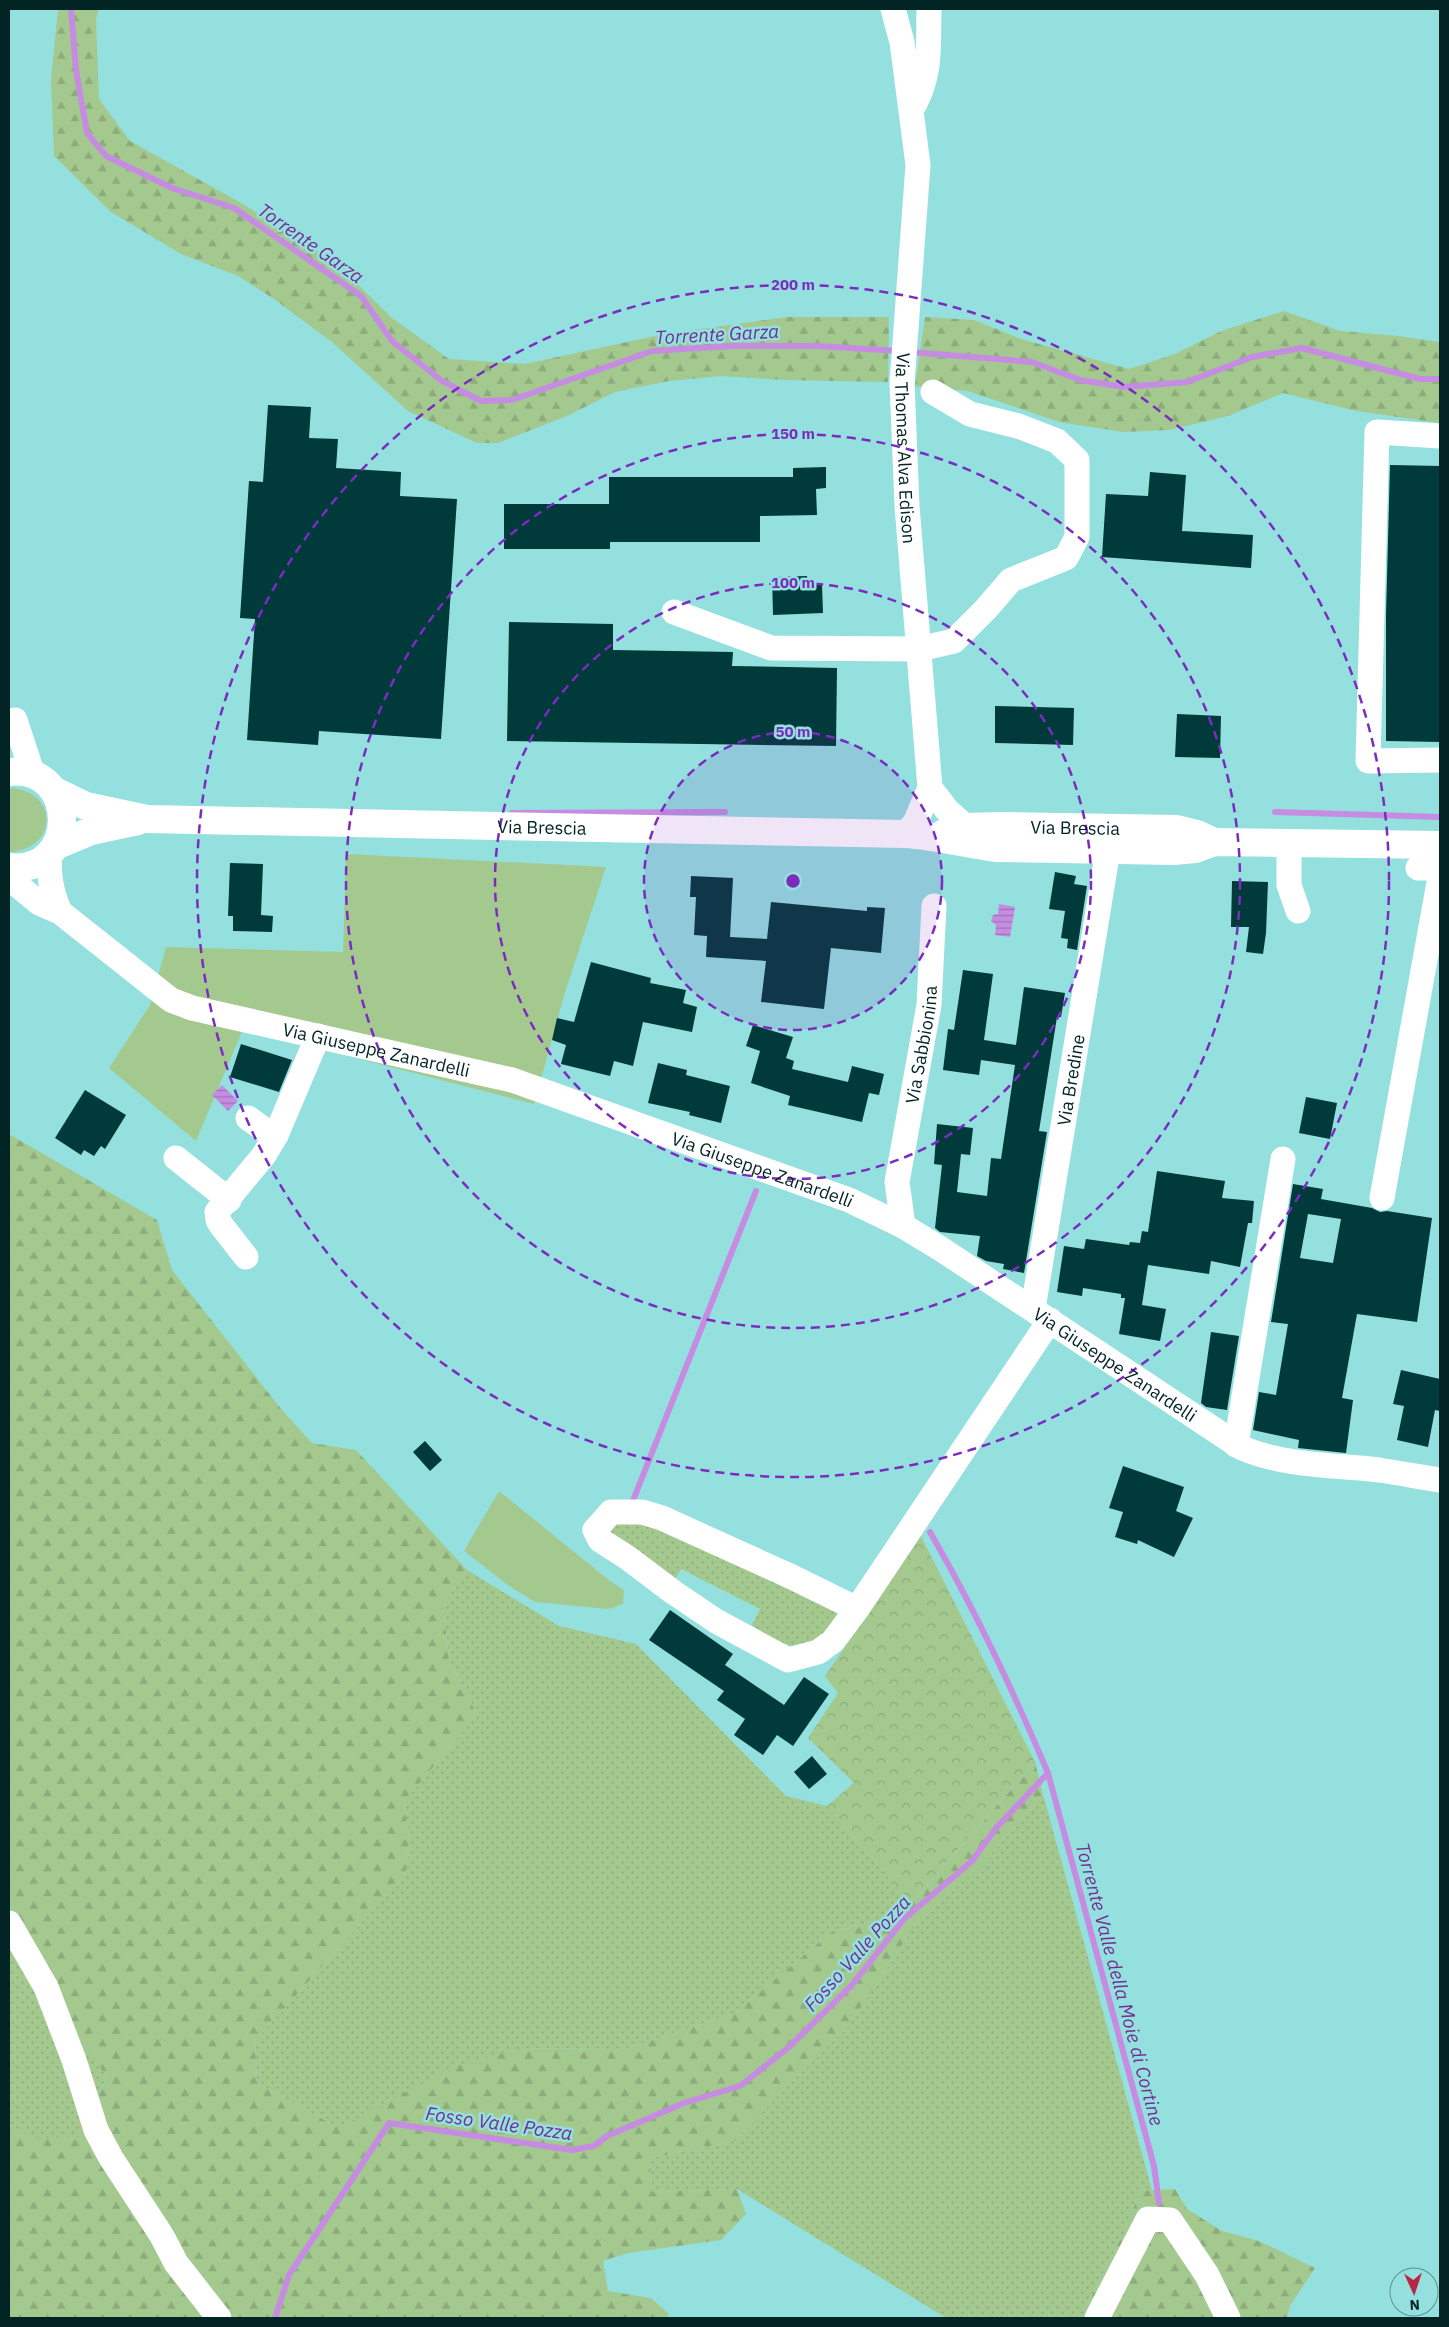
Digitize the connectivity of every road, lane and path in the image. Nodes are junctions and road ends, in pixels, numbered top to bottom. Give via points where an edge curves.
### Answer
1 (893, 9) edge
2 (928, 13) edge
3 (900, 33) junction
4 (912, 109) junction
5 (933, 392) dead end
6 (1440, 436) edge
7 (674, 612) dead end
8 (919, 649) junction
9 (9, 737) edge
10 (1440, 760) edge
11 (32, 779) edge
12 (930, 788) junction
13 (147, 819) junction
14 (966, 827) junction
15 (693, 829) junction
16 (905, 834) junction
17 (935, 836) junction
18 (1214, 842) junction
19 (1283, 843) junction
20 (1440, 845) edge
21 (52, 849) junction
22 (1108, 850) junction
23 (9, 867) edge
24 (1433, 871) edge
25 (9, 878) edge
26 (934, 906) dead end
27 (1287, 906) dead end
28 (60, 912) junction
29 (318, 1036) junction
30 (248, 1118) dead end
31 (276, 1135) junction
32 (176, 1158) dead end
33 (1283, 1159) dead end
34 (897, 1182) junction
35 (1382, 1198) dead end
36 (229, 1200) junction
37 (869, 1209) junction
38 (903, 1226) junction
39 (246, 1257) dead end
40 (1041, 1314) junction
41 (1236, 1445) junction
42 (1440, 1480) edge
43 (857, 1609) junction
44 (9, 1923) edge
45 (1148, 2219) junction
46 (1122, 2242) dead end
47 (219, 2318) edge
48 (1097, 2318) edge
49 (1228, 2318) edge

1 - 3 street, Via Thomas Alva Edison
2 - 3 street via 914,28
2 - 4 street via 928,72 922,93
3 - 4 street, Via Thomas Alva Edison
4 - 8 street, Via Thomas Alva Edison via 918,165 902,383 907,506
5 - 8 street via 970,414 1018,426 1057,442 1077,460 1077,537 1066,558 1011,580 954,641
6 - 10 street via 1377,432 1368,761
7 - 8 street via 771,648
8 - 12 street, Via Thomas Alva Edison
9 - 11 street via 15,720
11 - 13 main road, Via Brescia via 86,806
11 - 21 main road via 60,804 63,818 61,833
12 - 14 street
12 - 15 street via 897,821 886,824 736,822
12 - 16 street, Via Thomas Alva Edison via 915,823
13 - 15 main road, Via Brescia
13 - 21 main road, Via Brescia via 91,831
14 - 17 main road, Via Brescia
14 - 18 main road, Via Brescia via 1177,829
15 - 16 main road, Via Brescia
16 - 17 main road, Via Brescia
17 - 22 main road, Via Brescia via 997,848
18 - 19 main road, Via Brescia
18 - 22 main road, Via Brescia via 1195,849 1174,851
19 - 20 main road, Via Brescia
19 - 27 street via 1289,885
21 - 23 main road, Via Brescia via 34,864
21 - 28 street via 48,872
22 - 40 street, Via Bredine
24 - 35 street
25 - 28 street, Via Giuseppe Zanardelli via 39,903
26 - 34 street, Via Sabbionina via 929,1005
28 - 29 street, Via Giuseppe Zanardelli via 172,1000 192,1008
29 - 31 street
29 - 37 street, Via Giuseppe Zanardelli via 512,1080 799,1181
30 - 31 street
31 - 36 street
32 - 36 street
33 - 41 street
34 - 37 street
34 - 38 street, Via Sabbionina
36 - 39 street via 218,1212 218,1220
37 - 38 street, Via Giuseppe Zanardelli
38 - 40 street, Via Giuseppe Zanardelli via 965,1272
40 - 41 street, Via Giuseppe Zanardelli via 1128,1379
40 - 43 street
41 - 42 street, Via Giuseppe Zanardelli via 1262,1456 1286,1461 1381,1470
43 - 43 street via 662,1518 642,1512 611,1512 595,1530 600,1540 716,1621 788,1660 818,1652 833,1640
44 - 47 street via 46,1987 96,2130 176,2263
45 - 46 street via 1134,2228
45 - 48 street
45 - 49 street via 1170,2220 1207,2274

